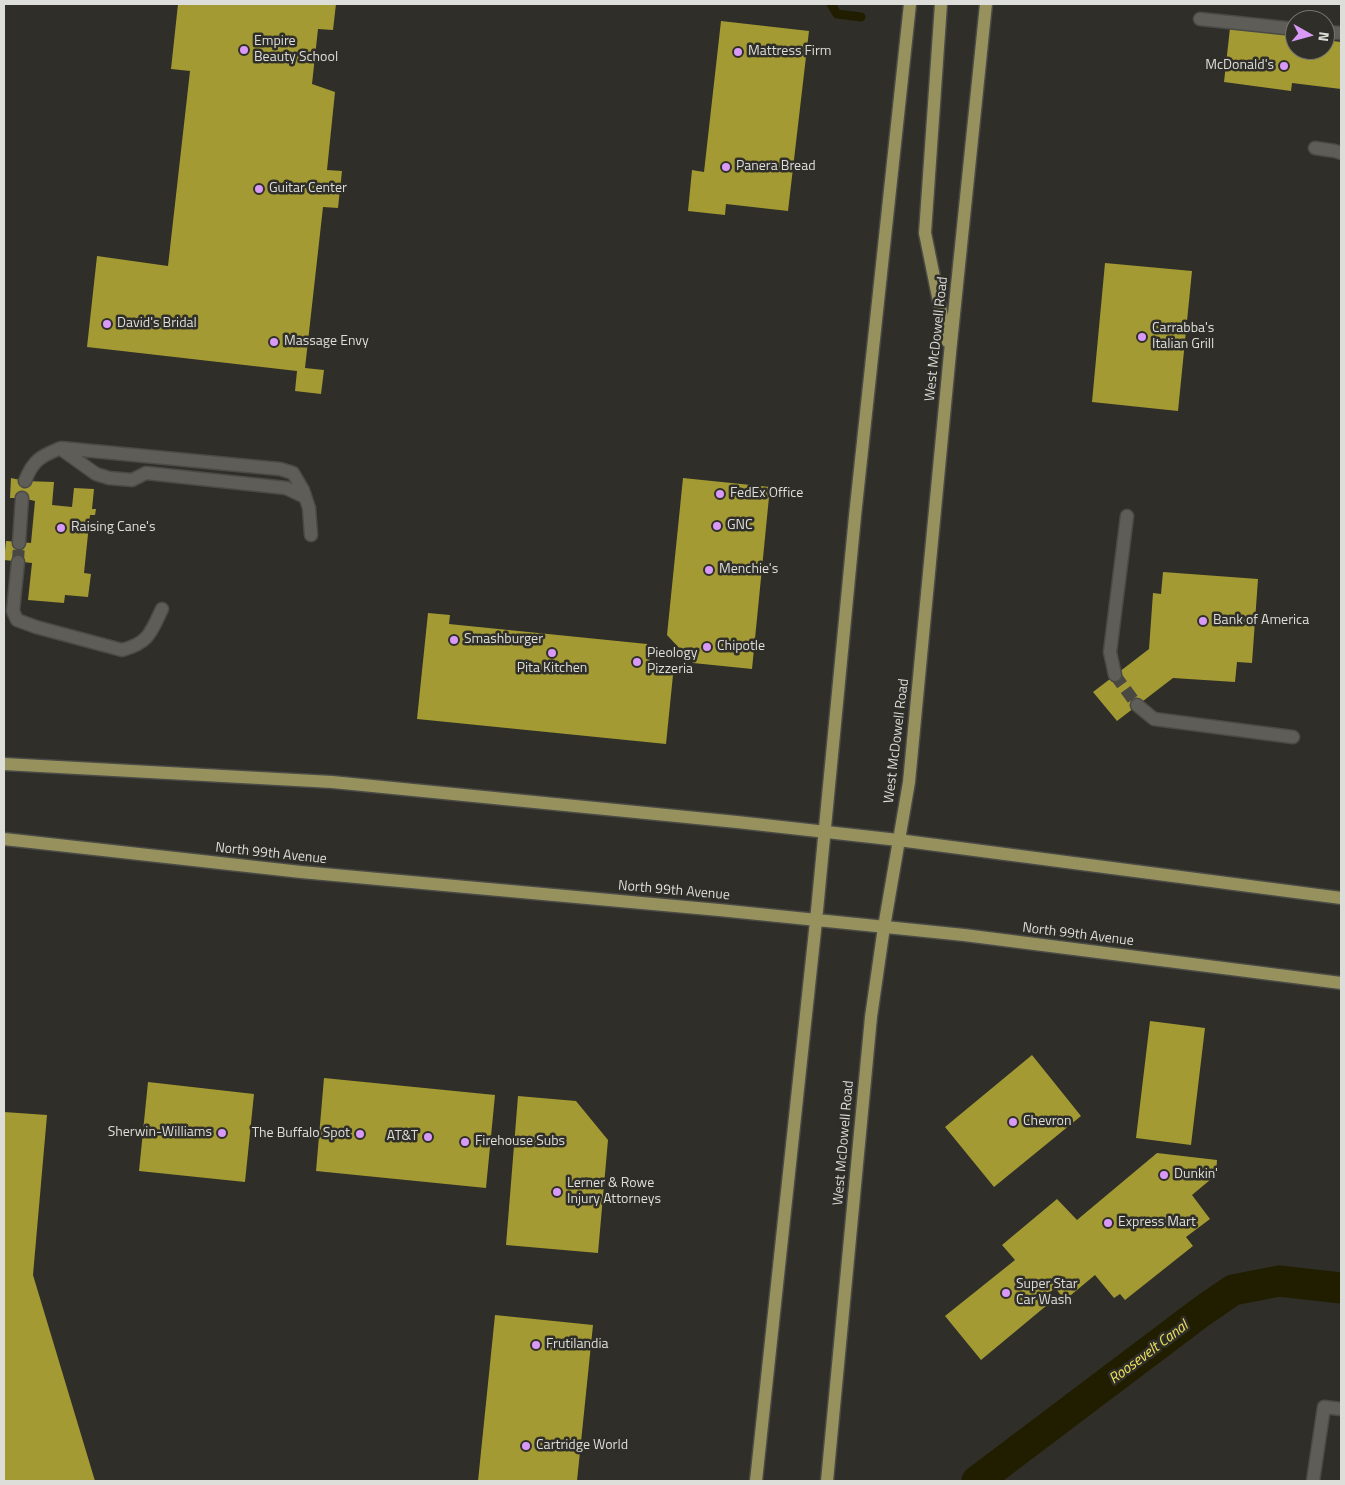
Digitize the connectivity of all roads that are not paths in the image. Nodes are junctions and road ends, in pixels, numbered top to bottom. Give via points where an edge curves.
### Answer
1 (910, 4) edge
2 (941, 4) edge
3 (986, 4) edge
4 (1200, 19) dead end
5 (1285, 27) edge
6 (1315, 148) dead end
7 (1339, 150) edge
8 (950, 353) junction
9 (61, 448) junction
10 (25, 481) dead end
11 (305, 497) junction
12 (22, 498) dead end
13 (1127, 516) dead end
14 (311, 535) dead end
15 (19, 543) tunnel mouth
16 (18, 562) tunnel mouth
17 (162, 609) dead end
18 (1115, 675) tunnel mouth
19 (1137, 705) tunnel mouth
20 (1293, 737) dead end
21 (4, 764) edge
22 (824, 832) junction
23 (4, 839) edge
24 (898, 840) junction
25 (1341, 898) edge
26 (816, 920) junction
27 (884, 927) junction
28 (1341, 984) edge
29 (1341, 1409) edge
30 (756, 1481) edge
31 (827, 1481) edge
32 (1313, 1481) edge

1 - 22 main road
2 - 8 main road via 925,233
3 - 8 main road, West McDowell Road
4 - 5 lane
6 - 7 lane
8 - 24 main road, West McDowell Road via 909,782
9 - 10 lane via 36,460
9 - 11 lane via 96,474 109,478 132,480 146,473 286,488
9 - 11 lane via 280,469 293,473
11 - 14 lane
12 - 15 lane
13 - 18 lane via 1110,652
16 - 17 lane via 13,611 17,620 36,627 122,650 135,646 151,634
19 - 20 lane via 1154,719
21 - 22 main road via 332,782
22 - 24 main road
22 - 26 main road
23 - 26 main road, North 99th Avenue via 301,872
24 - 25 main road
24 - 27 main road, West McDowell Road
26 - 27 main road, North 99th Avenue
26 - 30 main road
27 - 28 main road, North 99th Avenue
27 - 31 main road, West McDowell Road via 871,1017
29 - 32 lane via 1324,1407

